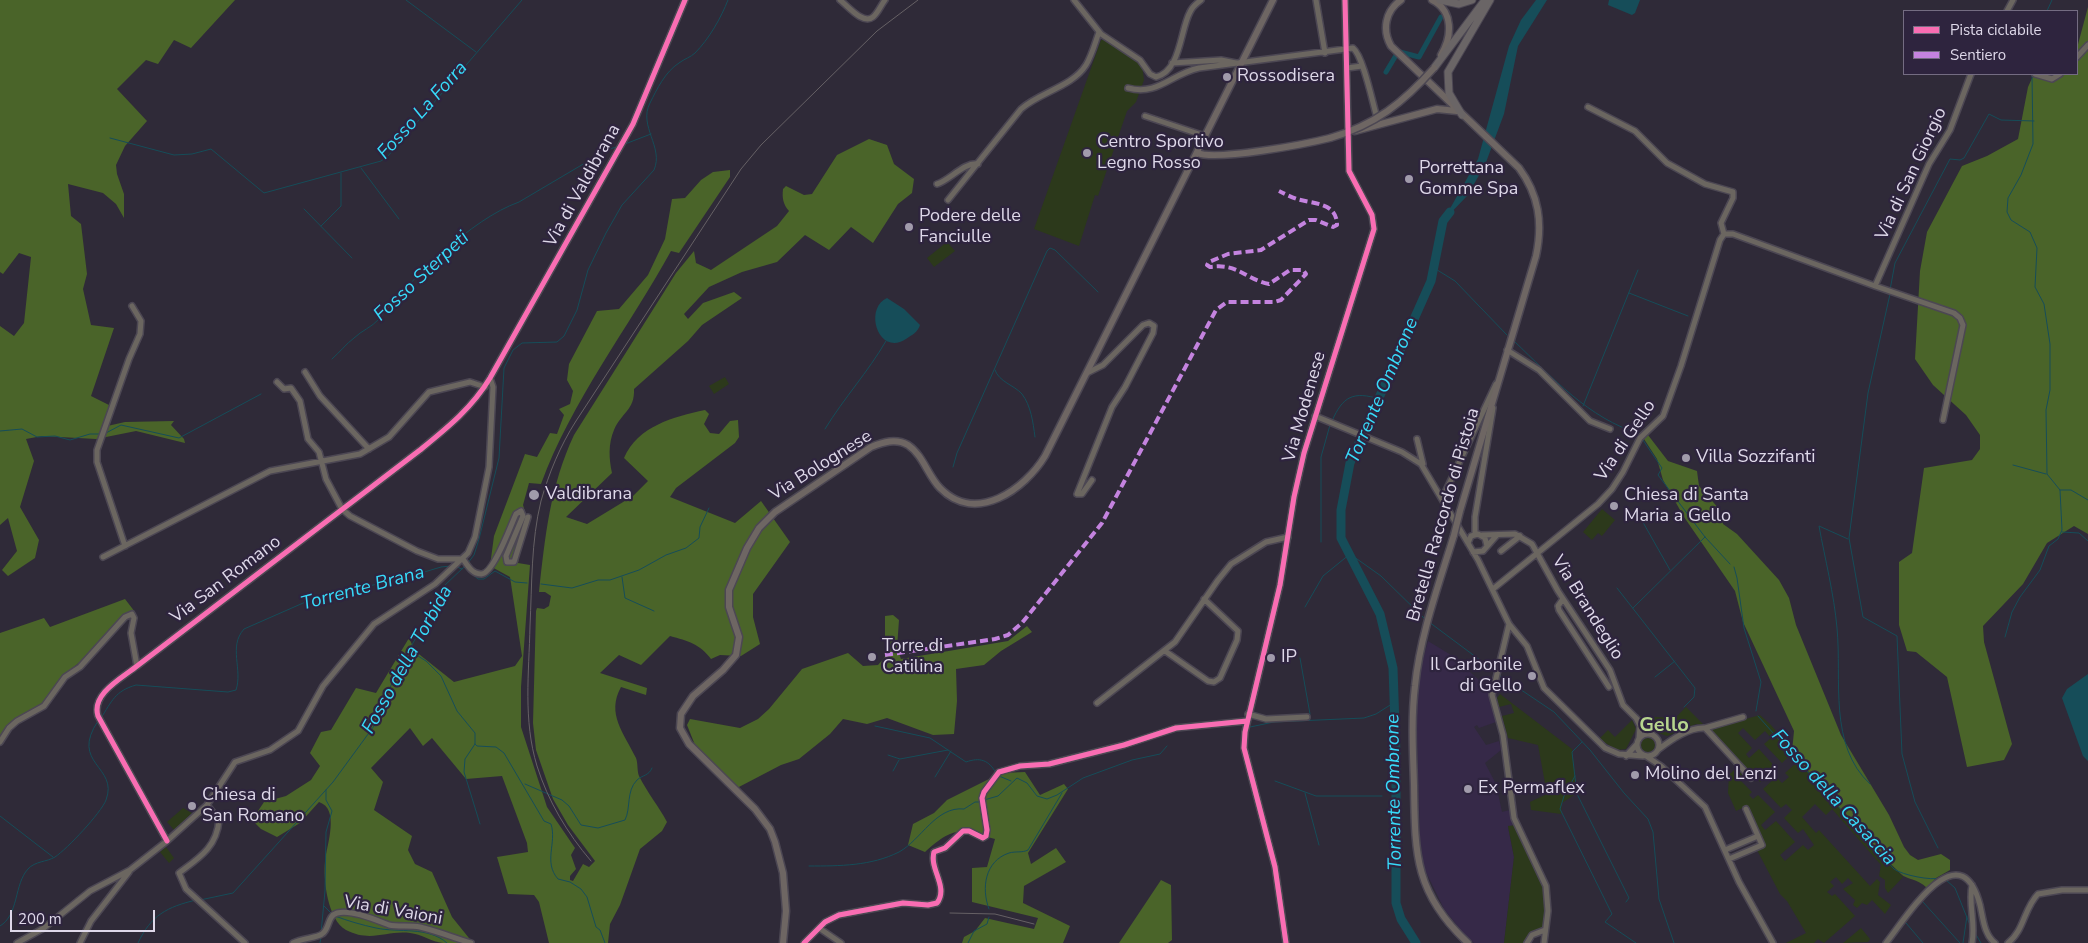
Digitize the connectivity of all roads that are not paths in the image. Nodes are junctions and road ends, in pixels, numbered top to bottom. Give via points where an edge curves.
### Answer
1 (685, 0) edge
2 (840, 0) edge
3 (884, 0) edge
4 (1074, 0) edge
5 (1201, 0) edge
6 (1273, 0) edge
7 (1316, 0) edge
8 (1345, 0) edge
9 (1401, 0) edge
10 (1432, 0) edge
11 (1440, 0) edge
12 (1472, 0) edge
13 (1483, 0) edge
14 (1490, 0) edge
15 (1099, 32) junction
16 (2088, 45) edge
17 (1346, 49) junction
18 (1325, 53) junction
19 (2078, 55) edge
20 (1172, 64) junction
21 (1240, 64) junction
22 (1362, 66) junction
23 (1347, 68) junction
24 (1434, 68) junction
25 (1971, 75) edge
26 (2038, 75) edge
27 (2058, 75) edge
28 (1128, 88) dead end
29 (1588, 107) dead end
30 (1376, 114) dead end
31 (1462, 114) junction
32 (1145, 116) dead end
33 (1352, 131) junction
34 (1205, 136) junction
35 (1197, 153) junction
36 (978, 164) junction
37 (937, 184) dead end
38 (948, 200) dead end
39 (1724, 234) junction
40 (1875, 286) junction
41 (132, 306) dead end
42 (1507, 350) junction
43 (305, 372) dead end
44 (1087, 373) junction
45 (490, 378) junction
46 (277, 382) dead end
47 (1498, 382) junction
48 (485, 387) junction
49 (1492, 401) junction
50 (1315, 416) junction
51 (1943, 420) dead end
52 (1610, 429) dead end
53 (1417, 438) dead end
54 (369, 449) junction
55 (322, 460) junction
56 (1424, 467) junction
57 (1092, 480) dead end
58 (1442, 499) junction
59 (342, 509) junction
60 (528, 517) dead end
61 (1462, 533) junction
62 (1473, 535) junction
63 (1482, 535) junction
64 (1497, 535) junction
65 (1520, 536) junction
66 (1288, 537) junction
67 (1468, 543) junction
68 (125, 546) junction
69 (1486, 546) junction
70 (1501, 551) dead end
71 (1473, 552) junction
72 (1480, 552) junction
73 (1538, 553) junction
74 (103, 557) dead end
75 (462, 559) junction
76 (1478, 560) junction
77 (1493, 589) junction
78 (1204, 599) junction
79 (1563, 599) junction
80 (1509, 624) junction
81 (1165, 650) junction
82 (136, 666) junction
83 (1609, 687) dead end
84 (1097, 703) dead end
85 (1248, 714) junction
86 (1307, 717) dead end
87 (1743, 717) dead end
88 (1636, 718) junction
89 (1247, 721) junction
90 (1705, 728) junction
91 (1655, 737) junction
92 (1672, 739) junction
93 (1638, 741) junction
94 (0, 742) edge
95 (1657, 751) junction
96 (1626, 756) junction
97 (1645, 756) junction
98 (1660, 766) junction
99 (1751, 778) dead end
100 (207, 805) junction
101 (1746, 809) dead end
102 (1758, 836) junction
103 (167, 841) junction
104 (1725, 850) junction
105 (1729, 859) junction
106 (130, 870) junction
107 (1972, 884) junction
108 (2088, 890) edge
109 (819, 928) junction
110 (1545, 930) junction
111 (17, 943) edge
112 (80, 943) edge
113 (245, 943) edge
114 (293, 943) edge
115 (471, 943) edge
116 (783, 943) edge
117 (804, 943) edge
118 (842, 943) edge
119 (1286, 943) edge
120 (1468, 943) edge
121 (1527, 943) edge
122 (1544, 943) edge
123 (1773, 943) edge
124 (1886, 943) edge
125 (1972, 943) edge
126 (1995, 943) edge
127 (2008, 943) edge

1 - 45 street, Via di Valdibrana via 633,124
2 - 3 street via 864,19 869,19 875,16
4 - 15 street
5 - 20 street via 1190,11
6 - 21 main road, Via Bolognese
7 - 18 street
8 - 17 street, Via Modenese
9 - 31 main road, Bretella Raccordo di Pistoia via 1392,8 1386,23 1390,46
10 - 24 main road via 1444,10 1449,28 1446,45
11 - 12 highway via 1459,4
13 - 24 highway
14 - 31 highway via 1448,72 1449,93
15 - 20 street via 1142,62 1153,76 1161,75
15 - 36 street via 1083,69 1025,105
16 - 19 street
17 - 18 street
17 - 22 street via 1356,50
17 - 23 street, Via Modenese
18 - 21 street
20 - 21 street via 1221,60
21 - 28 street via 1194,69 1149,90
21 - 34 main road, Via Bolognese
22 - 23 street
22 - 30 street
23 - 50 street, Via Modenese via 1349,170 1372,215 1374,229
24 - 33 main road, bridge via 1388,112
25 - 40 street, Via di San Giorgio via 1950,130 1929,164
26 - 27 street via 2052,79
29 - 39 street, Via di Gello via 1635,131 1667,163 1705,184 1732,192 1733,198 1721,222
31 - 33 main road, bridge via 1445,108
31 - 42 main road, Bretella Raccordo di Pistoia via 1519,168 1538,205 1540,230 1536,256
32 - 34 street
33 - 35 main road, bridge via 1274,149
34 - 35 main road, Via Bolognese
35 - 44 main road, Via Bolognese
36 - 37 street via 968,166
36 - 38 street
39 - 40 street via 1734,234
39 - 73 street, Via di Gello via 1663,416 1640,438 1612,489
40 - 51 street via 1960,318 1963,325
41 - 68 street via 141,321 140,334 128,359 98,450 97,462
42 - 47 main road, Bretella Raccordo di Pistoia
42 - 52 street via 1539,370 1590,421
43 - 54 street via 320,396
44 - 57 street via 1102,365 1143,325 1149,323 1154,326 1112,407 1077,494 1082,494
44 - 116 main road, Via Bolognese via 1040,463 1029,478 1010,494 982,503 954,498 937,485 914,450 896,441 882,443 775,512 759,528 747,548 728,595 740,637 736,655 688,702 681,714 680,728 694,752 745,798 770,829 783,873 786,911
45 - 48 street, Via San Romano
45 - 75 street via 493,388 489,467 475,536
46 - 55 street via 284,389 292,388 298,396 308,439
47 - 49 main road, Bretella Raccordo di Pistoia
47 - 58 street
48 - 54 street via 472,382 429,392 389,437
48 - 59 street, Via San Romano via 451,425
49 - 62 street
49 - 120 main road, Bretella Raccordo di Pistoia, bridge via 1424,638 1413,707 1417,854 1430,897 1444,918
50 - 56 street via 1402,452
50 - 66 street, Via Modenese via 1294,497
53 - 56 street
54 - 55 street via 351,457
55 - 59 street via 326,479
55 - 68 street via 301,467 270,471
56 - 58 street
58 - 61 street
59 - 75 street via 417,551 438,559
59 - 82 street, Via San Romano
60 - 75 street via 514,562 507,562 506,556 524,516 521,511 516,514 489,570 482,574 469,568
61 - 62 street
61 - 67 street
62 - 63 street
62 - 67 street
63 - 64 street
63 - 69 street
64 - 65 street
64 - 69 street
65 - 70 street
65 - 73 street, Via Brandeglio via 1530,541
66 - 78 street via 1266,542 1242,556 1222,574
66 - 85 street, Via Modenese via 1280,585
67 - 71 street
68 - 74 street
69 - 72 street
71 - 72 street
71 - 76 street
72 - 76 street
73 - 77 street, Via di Gello
73 - 79 street, Via Brandeglio
75 - 100 street via 435,584 376,621 323,686 298,731 270,750 235,762
76 - 77 street
77 - 80 street
78 - 81 street via 1179,637
78 - 81 street via 1238,631 1220,678 1208,681
79 - 83 street via 1558,605 1559,610
79 - 88 street, Via Brandeglio via 1612,675 1622,705
80 - 96 street via 1527,646 1540,682 1547,691 1605,748
80 - 110 street via 1492,690 1503,735 1514,818 1546,886 1548,911
81 - 84 street
82 - 94 street via 132,614 125,617 80,667 65,677 44,706 17,721
82 - 103 street, Via San Romano via 100,698 96,706 98,716
85 - 86 street via 1266,719
85 - 89 street, Via Modenese
87 - 90 street
88 - 91 street, Via Brandeglio
88 - 93 street via 1640,726
89 - 109 street via 1176,728 1049,764 1020,766 999,772 982,798 986,836 983,838 963,830 945,848 934,852 941,892 937,903 903,903 839,915
89 - 119 street, Via Modenese via 1244,748 1275,867
90 - 92 street
90 - 99 street
91 - 92 street
91 - 93 street via 1646,734
91 - 95 street
92 - 95 street
93 - 96 street
93 - 97 street via 1638,751
95 - 97 street
95 - 98 street
96 - 97 street
97 - 98 street
98 - 104 street via 1703,804
100 - 103 street
100 - 113 street via 219,820 218,833 207,852 179,873 186,889
101 - 102 street
102 - 104 street
102 - 105 street via 1762,845
103 - 106 street
104 - 105 street
105 - 123 street
106 - 111 street via 90,891 44,928
106 - 112 street via 91,921
107 - 124 street via 1951,875 1938,880
107 - 125 street via 1969,898 1976,928
107 - 126 street via 1988,936
108 - 127 street via 2038,894 2027,908 2019,931
109 - 117 street
109 - 118 street
110 - 121 street via 1532,935
110 - 122 street
114 - 115 street, Via di Vaioni via 321,936 331,916 337,913 374,918 391,925 425,928

